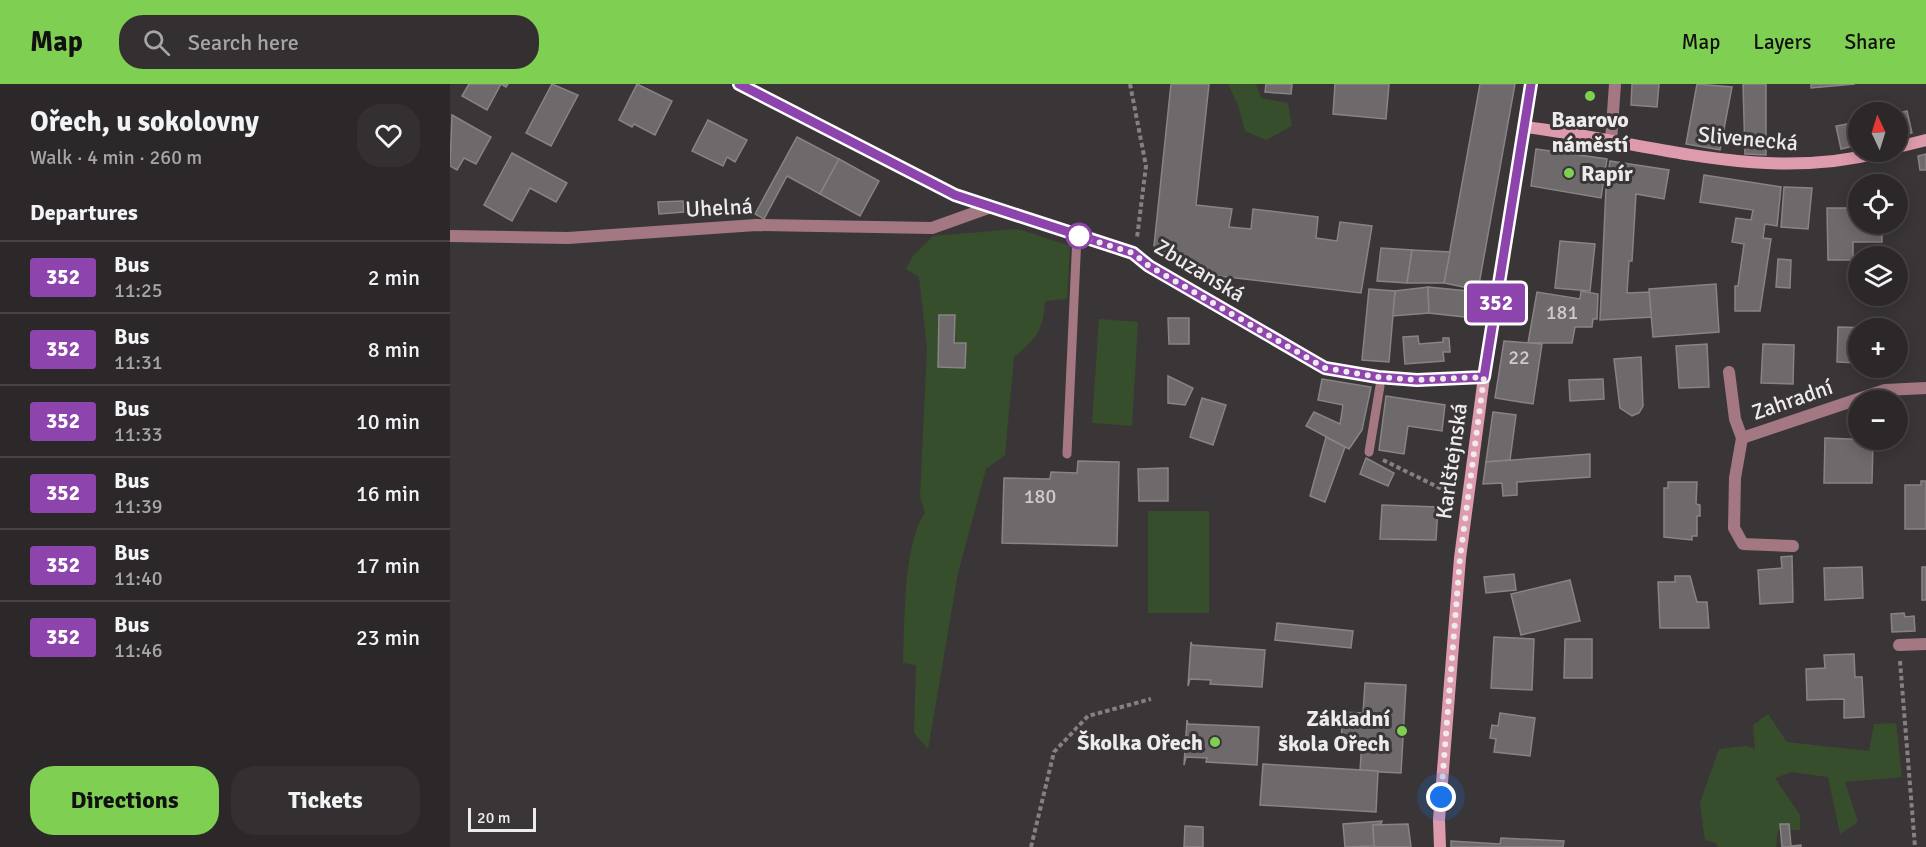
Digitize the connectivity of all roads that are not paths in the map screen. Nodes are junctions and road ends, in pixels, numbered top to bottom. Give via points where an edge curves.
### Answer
1 (739, 84) edge
2 (1531, 84) edge
3 (1615, 84) edge
4 (1525, 127) junction
5 (1926, 140) edge
6 (1611, 141) junction
7 (1908, 144) edge
8 (1848, 158) edge
9 (988, 208) junction
10 (1077, 235) junction
11 (450, 236) edge
12 (1729, 372) dead end
13 (1484, 377) junction
14 (1380, 386) dead end
15 (1926, 388) edge
16 (1743, 438) junction
17 (1369, 453) road end
18 (1067, 454) dead end
19 (1793, 546) dead end
20 (1926, 644) edge
21 (1899, 645) road end
22 (1440, 847) edge

1 - 9 street, Zbuzanská via 955,195
2 - 4 street, Karlštejnská
3 - 6 street
4 - 6 street
4 - 13 street, Karlštejnská
5 - 7 street
6 - 8 street, Slivenecká via 1739,163 1808,164
9 - 10 street, Zbuzanská
9 - 11 street, Uhelná via 932,228 756,225 568,238
10 - 13 street, Zbuzanská via 1133,253 1325,368 1417,380
10 - 18 lane
12 - 16 street, Zahradní via 1735,419
13 - 22 street, Karlštejnská via 1460,558
14 - 17 lane
15 - 16 street, Zahradní via 1884,390
16 - 19 street, Zahradní via 1735,478 1734,528 1743,543
20 - 21 street

